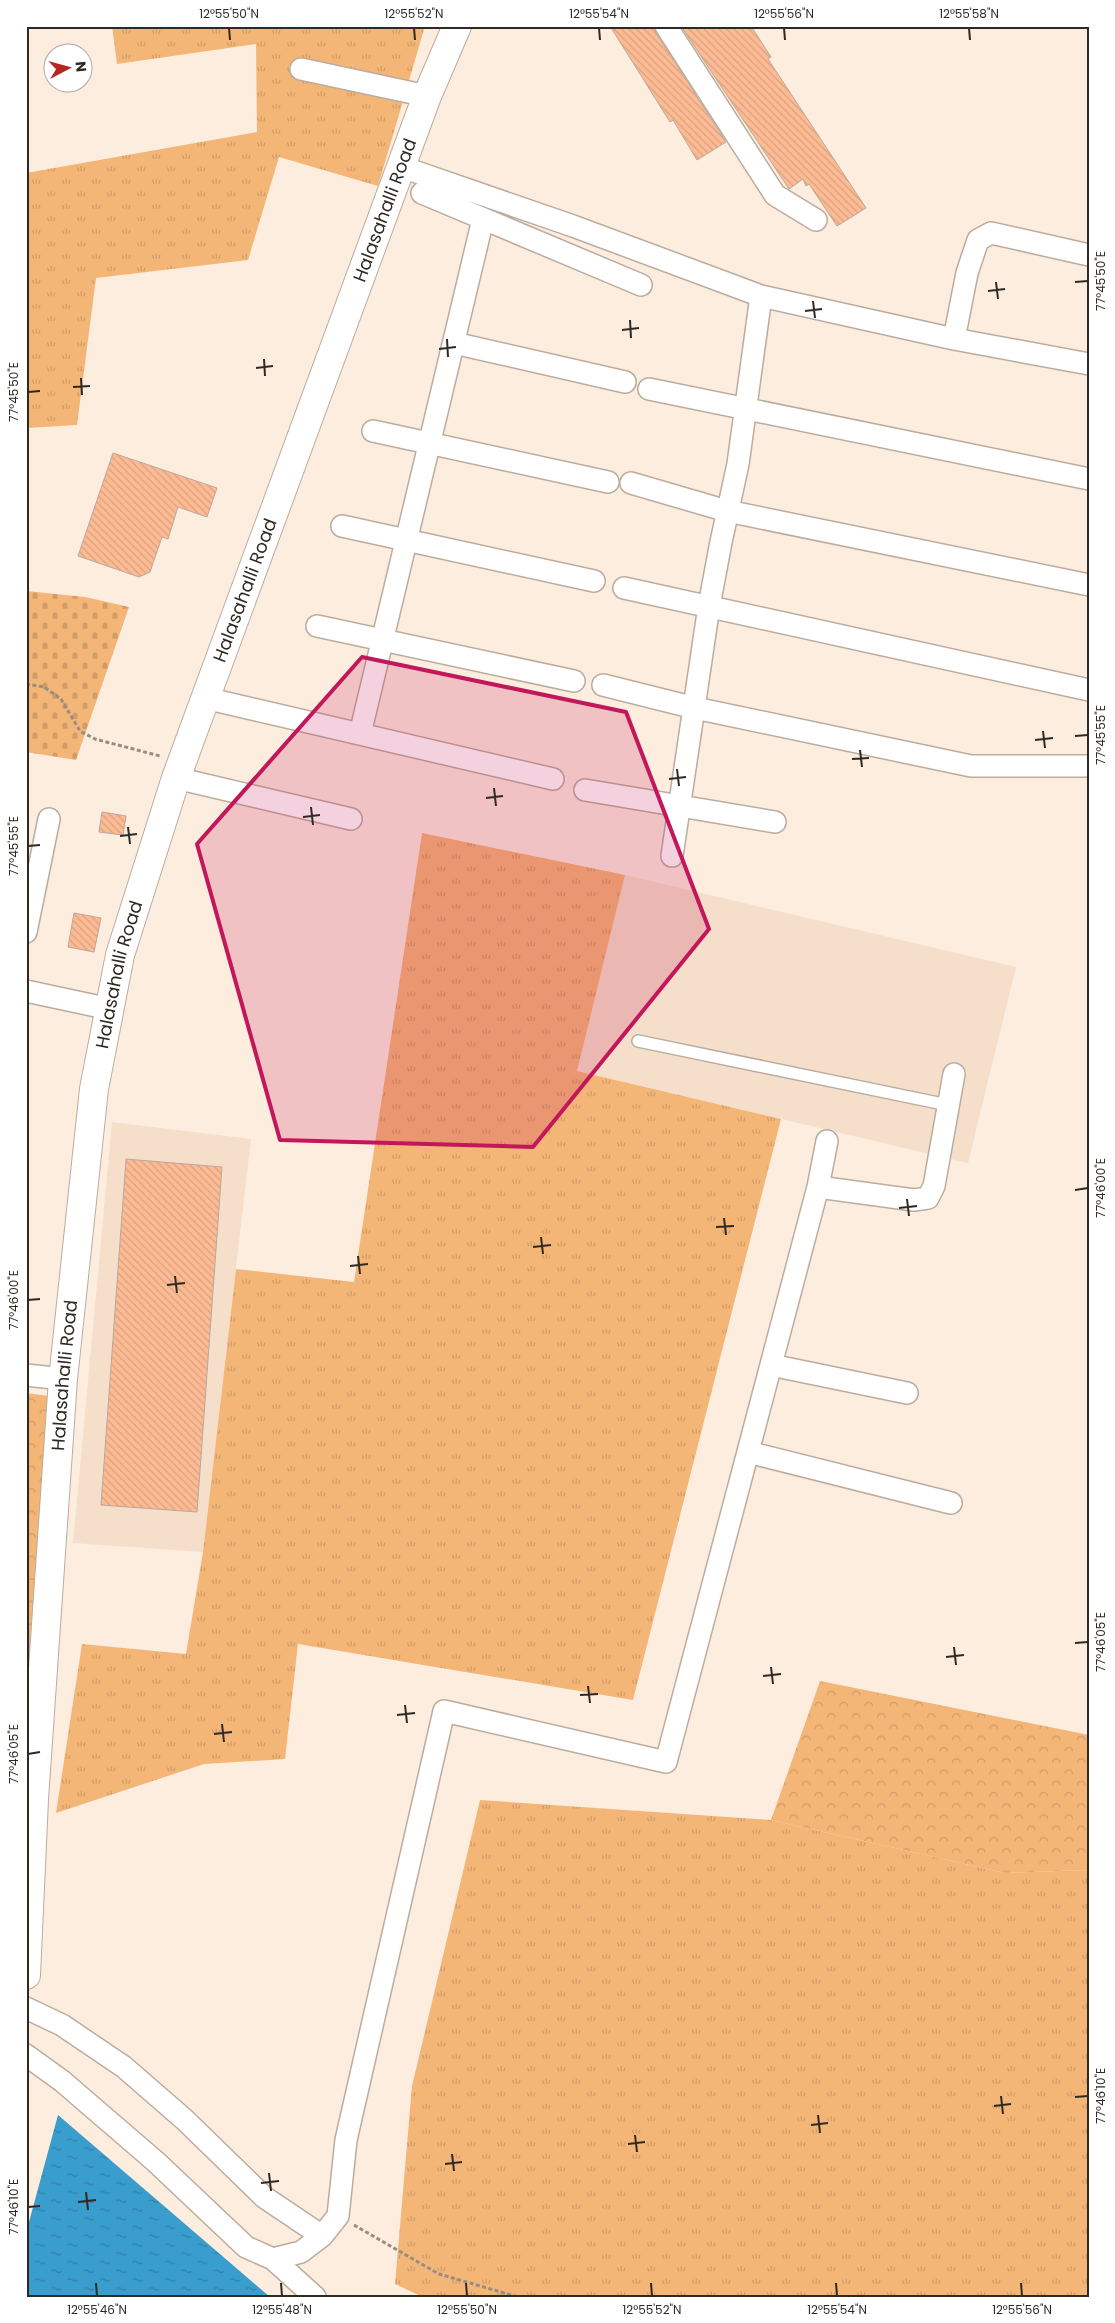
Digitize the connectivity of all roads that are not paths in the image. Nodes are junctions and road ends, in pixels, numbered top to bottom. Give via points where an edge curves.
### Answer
1 (457, 26) edge
2 (666, 26) edge
3 (301, 70) dead end
4 (427, 96) junction
5 (402, 167) junction
6 (422, 193) dead end
7 (483, 219) junction
8 (816, 220) dead end
9 (1089, 255) edge
10 (641, 285) dead end
11 (762, 296) junction
12 (954, 339) junction
13 (454, 343) junction
14 (1089, 364) edge
15 (625, 382) dead end
16 (649, 389) dead end
17 (746, 410) junction
18 (373, 431) dead end
19 (430, 444) junction
20 (1089, 478) edge
21 (608, 482) dead end
22 (631, 483) dead end
23 (728, 512) junction
24 (342, 526) dead end
25 (406, 541) junction
26 (594, 581) dead end
27 (1089, 585) edge
28 (624, 588) dead end
29 (709, 606) junction
30 (317, 626) dead end
31 (383, 640) junction
32 (574, 681) dead end
33 (604, 685) dead end
34 (1089, 690) edge
35 (205, 698) junction
36 (696, 708) junction
37 (360, 734) junction
38 (1089, 766) edge
39 (179, 770) junction
40 (554, 779) dead end
41 (584, 790) dead end
42 (680, 806) junction
43 (49, 819) dead end
44 (351, 819) dead end
45 (775, 822) dead end
46 (672, 856) dead end
47 (26, 932) edge
48 (26, 991) edge
49 (110, 1009) junction
50 (638, 1041) dead end
51 (954, 1074) dead end
52 (948, 1105) junction
53 (827, 1141) dead end
54 (818, 1187) junction
55 (771, 1365) junction
56 (26, 1375) edge
57 (62, 1379) junction
58 (907, 1393) dead end
59 (748, 1452) junction
60 (951, 1503) dead end
61 (32, 1734) edge
62 (26, 1975) edge
63 (26, 2008) edge
64 (26, 2056) edge
65 (322, 2236) junction
66 (273, 2259) junction
67 (315, 2297) edge

1 - 4 main road, Halasahalli Road
2 - 8 street via 774,195
3 - 4 street
4 - 5 main road, Halasahalli Road
5 - 11 street
5 - 35 main road, Halasahalli Road
6 - 7 street
7 - 10 street
7 - 13 street
9 - 12 street via 991,234 978,240 967,273
11 - 12 street
11 - 17 street
12 - 14 street
13 - 15 street
13 - 19 street
16 - 17 street
17 - 20 street
17 - 23 street
18 - 19 street
19 - 21 street
19 - 25 street
22 - 23 street
23 - 27 street
23 - 29 street
24 - 25 street
25 - 26 street
25 - 31 street
28 - 29 street
29 - 34 street
29 - 36 street
30 - 31 street
31 - 32 street
31 - 37 street
33 - 36 street
35 - 37 street
35 - 39 main road, Halasahalli Road
36 - 38 street via 971,766
36 - 42 street
37 - 40 street
39 - 44 street
39 - 49 main road, Halasahalli Road via 120,955
41 - 42 street
42 - 45 street
42 - 46 street
43 - 47 street
48 - 49 street
49 - 57 main road, Halasahalli Road via 94,1089
50 - 52 lane
51 - 52 street
52 - 54 street via 934,1186 928,1198 914,1200
53 - 54 street
54 - 55 street
55 - 58 street
55 - 59 street
56 - 57 street
57 - 61 main road, Halasahalli Road
59 - 60 street
59 - 65 street via 666,1762 444,1711 346,2140 338,2216
61 - 62 main road, Halasahalli Road
63 - 65 street via 62,2025 124,2067 185,2120 264,2197
64 - 66 street via 62,2081 155,2161 246,2247
65 - 66 street via 300,2252
66 - 67 street

